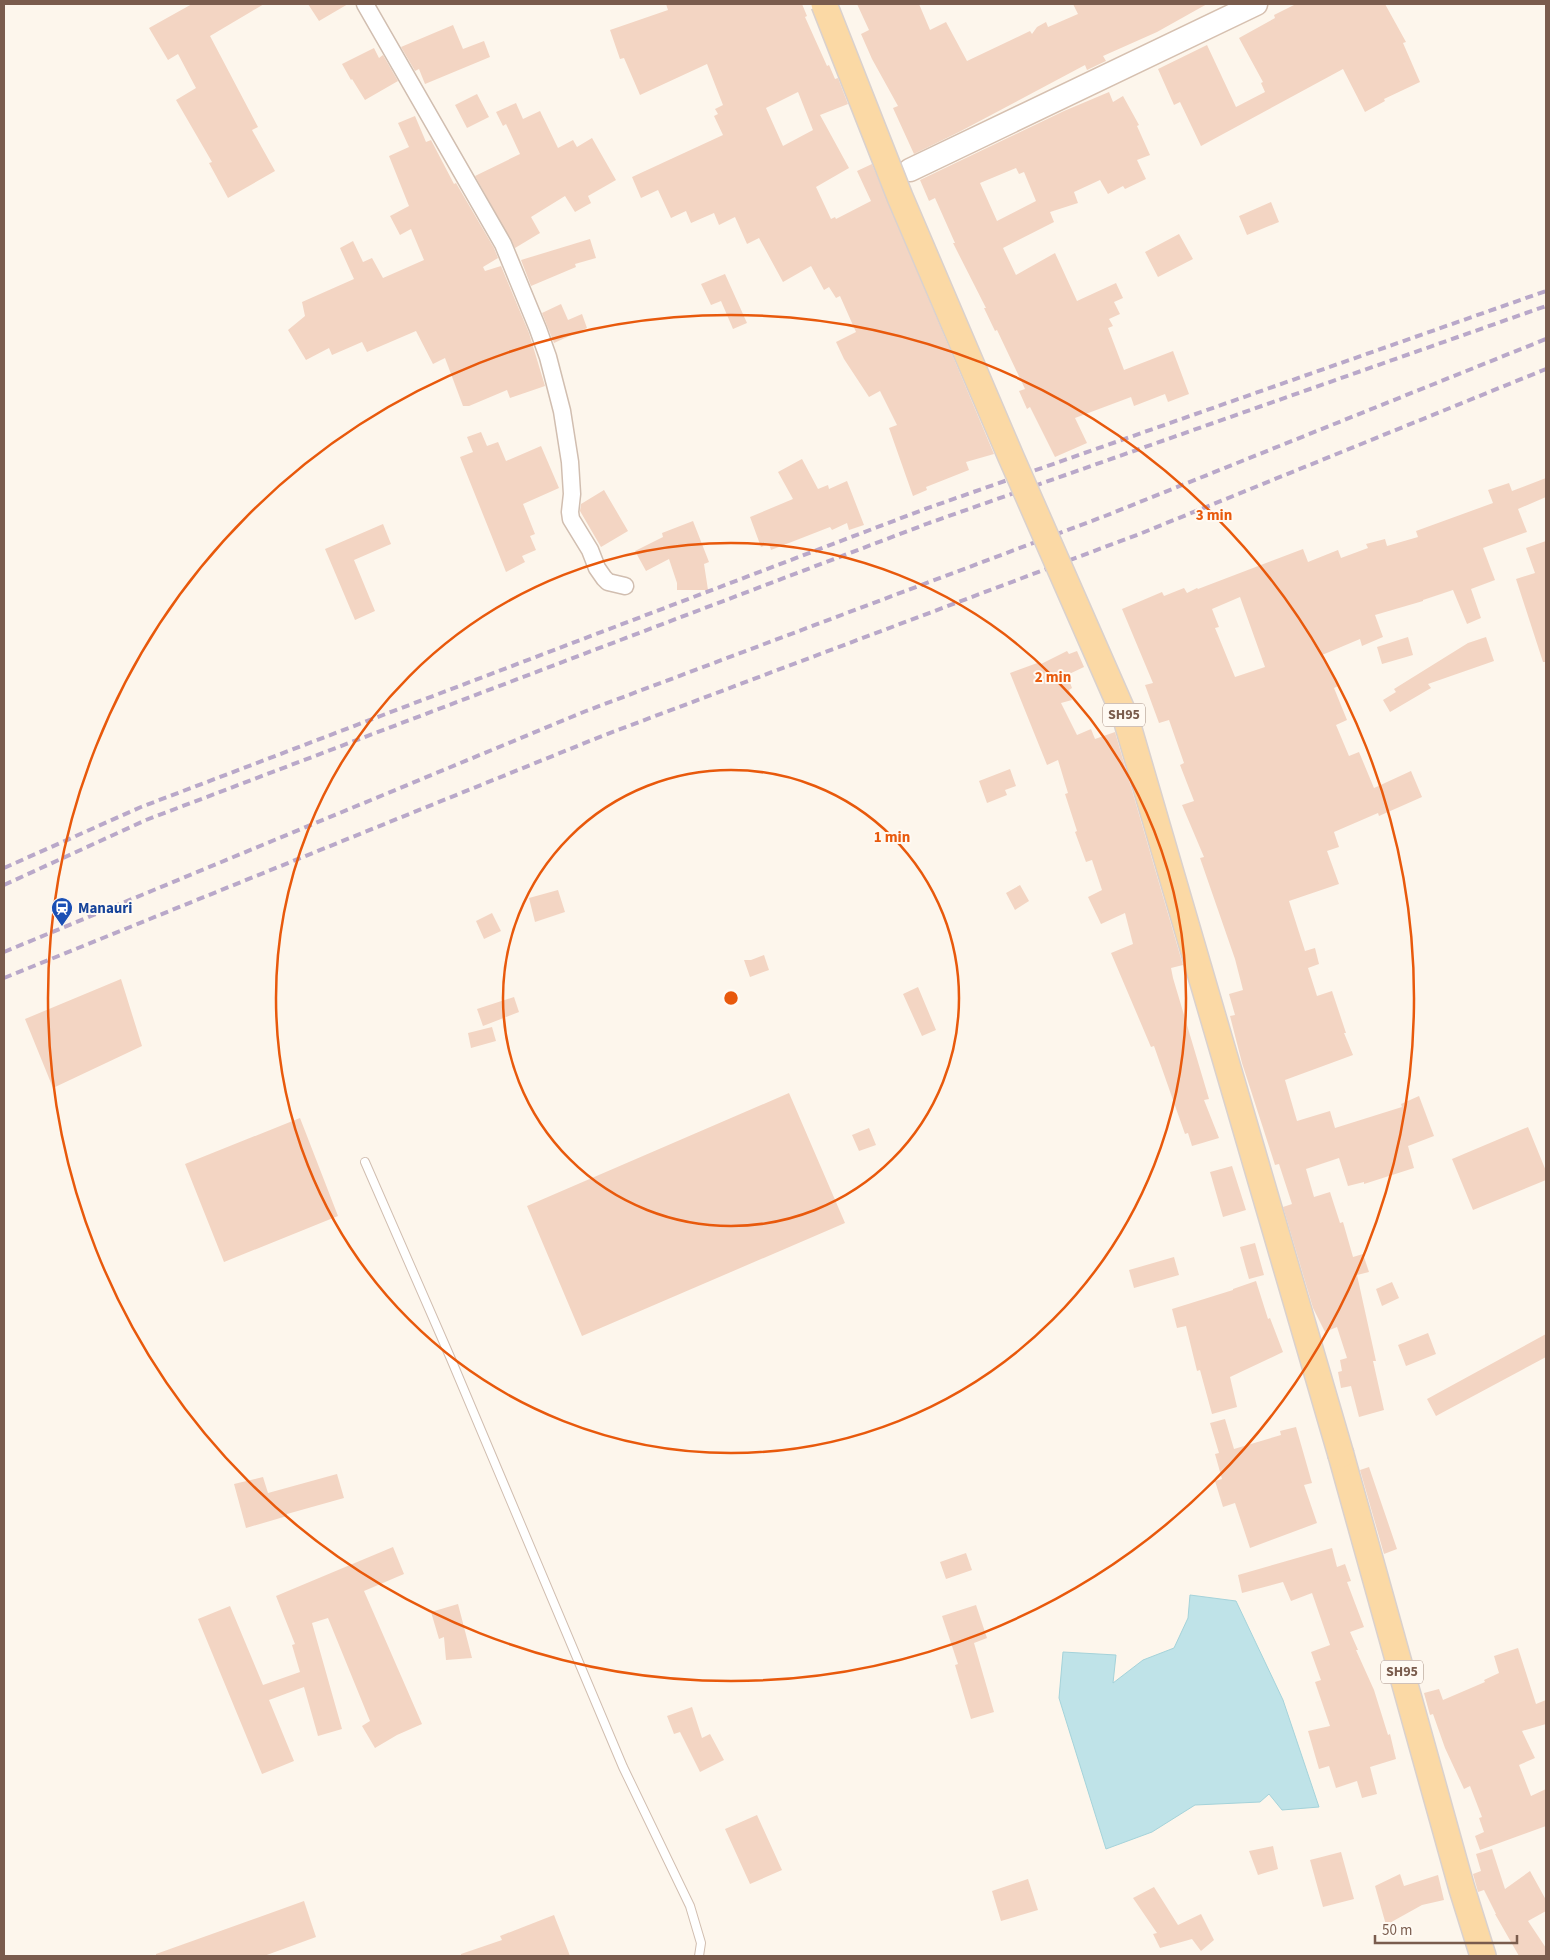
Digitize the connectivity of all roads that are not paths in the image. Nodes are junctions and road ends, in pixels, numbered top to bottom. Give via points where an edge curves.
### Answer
1 (365, 4) edge
2 (824, 4) edge
3 (1256, 4) edge
4 (910, 170) dead end
5 (625, 586) dead end
6 (365, 1162) dead end
7 (699, 1956) edge
8 (1483, 1956) edge

1 - 5 street via 503,244 548,357 562,411 570,462 571,519 604,578
2 - 8 main road, SH95, bridge via 904,206 1126,719
3 - 4 street
6 - 7 lane via 623,1767 690,1906 700,1943

